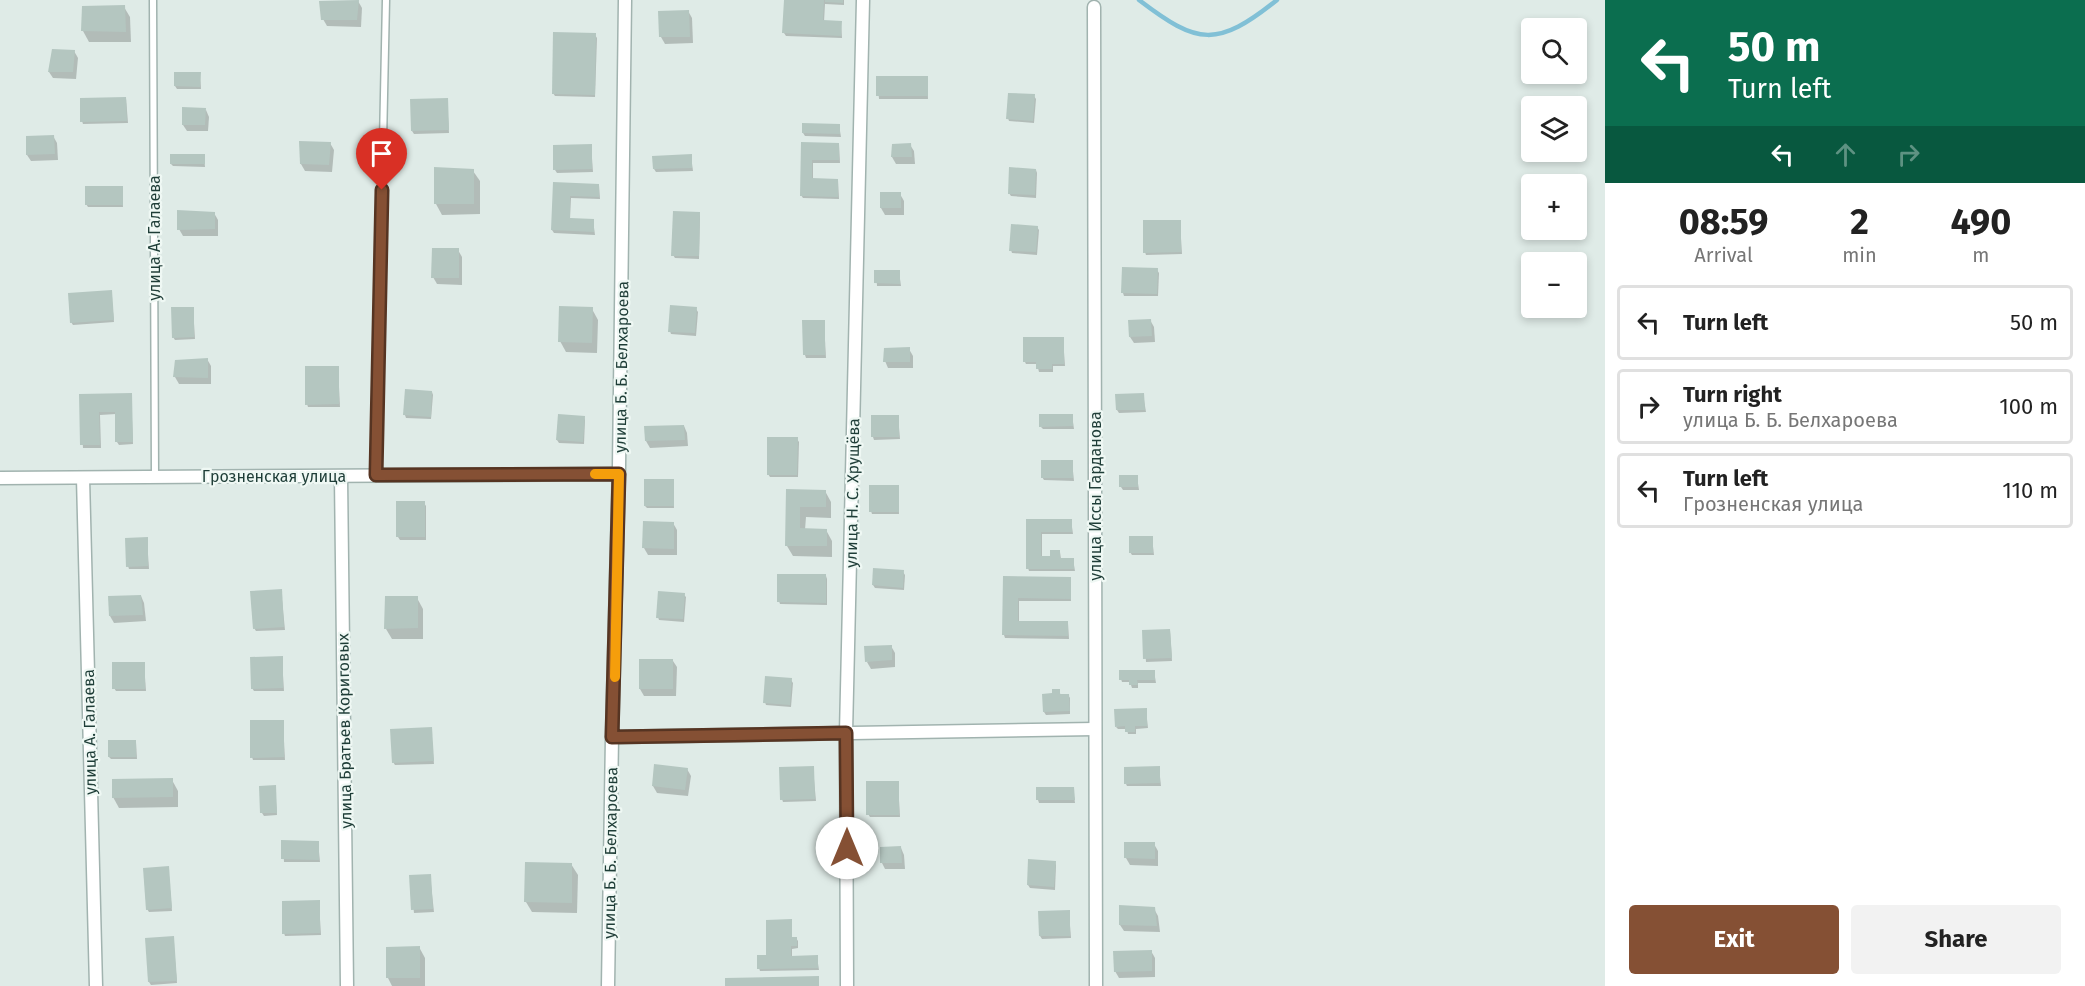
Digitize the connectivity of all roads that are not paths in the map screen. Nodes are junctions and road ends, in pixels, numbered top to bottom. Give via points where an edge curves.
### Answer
1 (153, 0) edge
2 (386, 0) edge
3 (625, 0) edge
4 (863, 0) edge
5 (1094, 7) dead end
6 (619, 474) junction
7 (155, 475) junction
8 (376, 475) junction
9 (340, 477) junction
10 (0, 478) edge
11 (83, 478) junction
12 (1095, 729) junction
13 (846, 733) junction
14 (612, 737) junction
15 (96, 986) edge
16 (347, 986) edge
17 (608, 986) edge
18 (847, 986) edge
19 (1096, 986) edge

1 - 7 lane, улица А. Галаева
2 - 8 lane
3 - 6 street, улица Б. Б. Белхароева
4 - 13 street, улица Н. С. Хрущёва
5 - 12 street, улица Иссы Гарданова
6 - 8 street, Грозненская улица
6 - 14 street, улица Б. Б. Белхароева
7 - 9 street, Грозненская улица
7 - 11 street, Грозненская улица
8 - 9 street, Грозненская улица
9 - 16 street, улица Братьев Кориговых
10 - 11 street, Грозненская улица
11 - 15 street, улица А. Галаева
12 - 13 street
12 - 19 street, улица Иссы Гарданова
13 - 14 street
13 - 18 street, улица Н. С. Хрущёва
14 - 17 street, улица Б. Б. Белхароева

